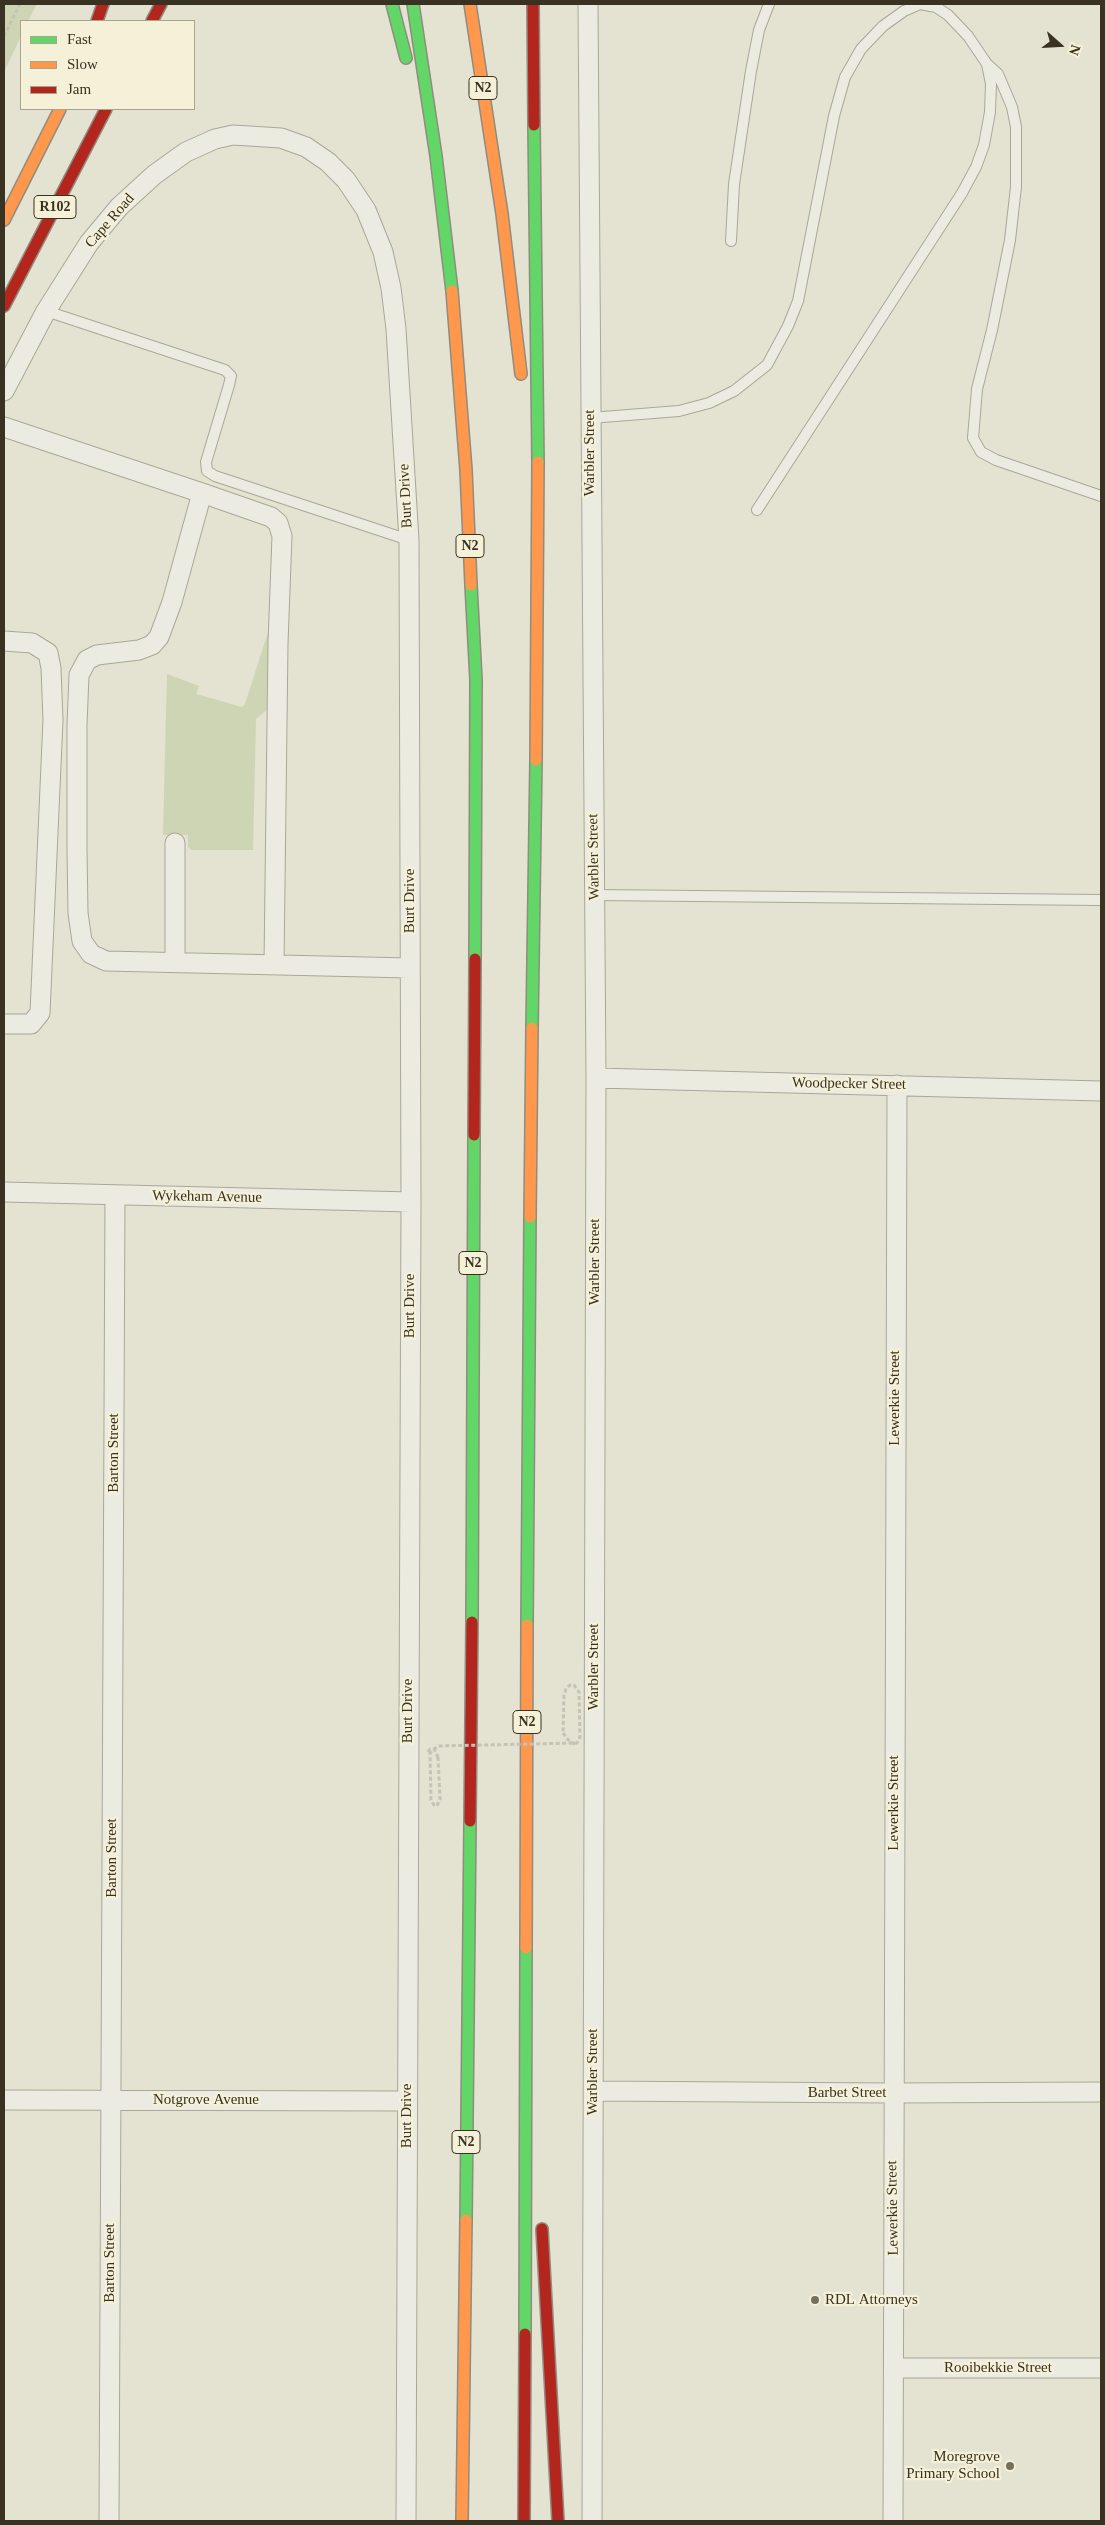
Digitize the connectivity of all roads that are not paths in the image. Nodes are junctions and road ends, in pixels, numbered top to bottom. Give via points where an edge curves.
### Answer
1 (103, 4) edge
2 (161, 4) edge
3 (392, 4) edge
4 (413, 4) edge
5 (470, 4) edge
6 (533, 4) edge
7 (588, 4) edge
8 (769, 4) edge
9 (97, 20) edge
10 (153, 20) edge
11 (987, 64) junction
12 (408, 68) dead end
13 (415, 96) dead end
14 (59, 110) edge
15 (105, 110) edge
16 (281, 138) joint
17 (4, 220) edge
18 (731, 241) dead end
19 (4, 306) edge
20 (46, 311) junction
21 (455, 330) junction
22 (522, 383) dead end
23 (4, 392) edge
24 (526, 417) dead end
25 (590, 418) junction
26 (4, 427) edge
27 (202, 492) junction
28 (1101, 496) edge
29 (757, 510) dead end
30 (538, 522) junction
31 (409, 540) junction
32 (4, 641) edge
33 (175, 844) dead end
34 (594, 895) junction
35 (1101, 900) edge
36 (175, 962) junction
37 (274, 965) junction
38 (410, 968) junction
39 (4, 1024) edge
40 (596, 1078) junction
41 (897, 1085) junction
42 (1101, 1091) edge
43 (4, 1192) edge
44 (115, 1195) junction
45 (411, 1202) junction
46 (527, 1991) junction
47 (593, 2091) junction
48 (1101, 2092) edge
49 (892, 2093) junction
50 (4, 2100) edge
51 (111, 2100) junction
52 (407, 2101) junction
53 (538, 2158) dead end
54 (542, 2218) dead end
55 (895, 2368) junction
56 (1101, 2368) edge
57 (462, 2516) edge
58 (110, 2521) edge
59 (406, 2521) edge
60 (456, 2521) edge
61 (524, 2521) edge
62 (558, 2521) edge
63 (592, 2521) edge
64 (893, 2521) edge

1 - 9 main road
2 - 10 main road
3 - 12 main road
4 - 21 main road, N2 via 436,156
5 - 22 main road, N2 via 502,214
6 - 30 main road
7 - 25 street, Warbler Street
8 - 18 lane via 759,30 751,71 734,184
11 - 25 lane via 968,36 936,7 920,4 883,26 861,48 845,77 834,116 798,301 767,365 734,391 709,403 679,411
11 - 28 lane via 998,74 1012,107 1016,127 1016,187 1010,240 976,389 973,438 981,452 996,460
11 - 29 lane via 991,84 990,112 976,167
13 - 21 main road
14 - 17 main road, R102
15 - 19 main road, R102
16 - 20 street, Cape Road via 233,135 215,139 186,152 154,175 89,243
16 - 31 street, Burt Drive via 306,147 346,180 366,210 383,252 396,329
20 - 23 street, Cape Road
20 - 31 lane via 225,370 231,376 206,462 207,471
21 - 57 main road, N2 via 468,496 476,680 471,1754
24 - 30 main road, N2
25 - 34 street, Warbler Street
26 - 27 street
27 - 36 street via 172,602 159,637 152,645 139,650 97,655 87,660 79,675 76,726 78,913 82,941 91,954 106,961
27 - 37 street via 271,517 278,523 282,536
30 - 46 main road, N2 via 527,1454
31 - 38 street, Burt Drive
32 - 39 street via 32,643 48,653 53,720 40,1013 31,1024
33 - 36 street
34 - 35 lane
34 - 40 street, Warbler Street
36 - 37 street
37 - 38 street
38 - 45 street, Burt Drive
40 - 41 street, Woodpecker Street
40 - 47 street, Warbler Street
41 - 42 street, Woodpecker Street
41 - 49 street, Lewerkie Street
43 - 44 street, Wykeham Avenue
44 - 45 street, Wykeham Avenue
44 - 51 street, Barton Street
45 - 52 street, Burt Drive
46 - 53 main road
46 - 61 main road, N2
47 - 49 street, Barbet Street
47 - 63 street, Warbler Street
48 - 49 street, Barbet Street
49 - 55 street, Lewerkie Street
50 - 51 street, Notgrove Avenue
51 - 52 street, Notgrove Avenue
51 - 58 street, Barton Street
52 - 59 street, Burt Drive
54 - 62 main road
55 - 56 street, Rooibekkie Street
55 - 64 street, Lewerkie Street
57 - 60 main road

